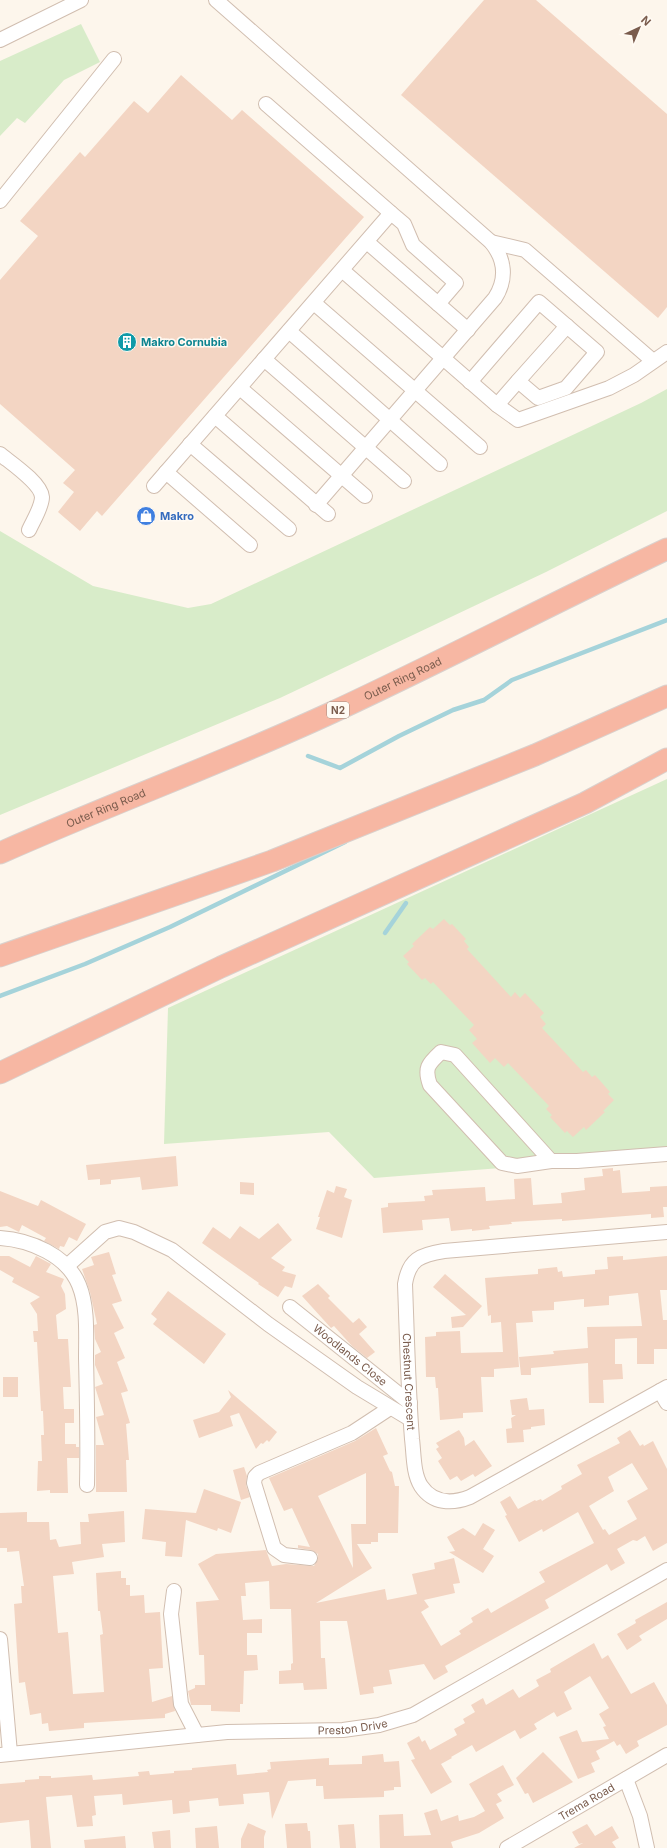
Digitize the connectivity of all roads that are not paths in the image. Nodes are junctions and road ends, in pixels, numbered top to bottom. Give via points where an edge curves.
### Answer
1 (81, 0) edge
2 (216, 0) edge
3 (0, 40) edge
4 (114, 60) dead end
5 (266, 104) dead end
6 (0, 201) edge
7 (391, 214) junction
8 (367, 242) junction
9 (491, 242) junction
10 (342, 270) junction
11 (314, 302) junction
12 (438, 304) junction
13 (566, 326) junction
14 (468, 330) junction
15 (289, 331) junction
16 (667, 352) edge
17 (443, 358) junction
18 (264, 359) junction
19 (653, 361) junction
20 (518, 381) junction
21 (470, 382) junction
22 (240, 388) junction
23 (415, 391) junction
24 (497, 405) junction
25 (215, 416) junction
26 (390, 419) junction
27 (190, 444) junction
28 (480, 447) dead end
29 (366, 448) junction
30 (0, 454) edge
31 (440, 464) dead end
32 (166, 472) junction
33 (341, 476) junction
34 (404, 481) dead end
35 (154, 486) dead end
36 (365, 496) dead end
37 (316, 505) junction
38 (328, 514) dead end
39 (288, 529) dead end
40 (29, 530) dead end
41 (250, 545) dead end
42 (667, 549) edge
43 (667, 696) edge
44 (667, 759) edge
45 (0, 853) edge
46 (0, 956) edge
47 (0, 1073) edge
48 (667, 1154) edge
49 (551, 1161) junction
50 (667, 1232) edge
51 (0, 1238) edge
52 (67, 1266) junction
53 (290, 1307) dead end
54 (665, 1393) edge
55 (410, 1403) junction
56 (390, 1408) junction
57 (410, 1419) junction
58 (87, 1485) dead end
59 (310, 1558) dead end
60 (667, 1570) edge
61 (174, 1591) dead end
62 (0, 1639) edge
63 (197, 1735) junction
64 (5, 1754) edge
65 (667, 1755) edge
66 (626, 1779) junction
67 (507, 1848) edge
68 (647, 1848) edge

1 - 3 street
2 - 9 street
4 - 6 street
5 - 7 street
7 - 8 street
7 - 12 street via 404,224 413,245 456,283
8 - 10 street
8 - 12 street
9 - 14 street via 502,262 504,277 495,298
9 - 19 street via 525,250
10 - 11 street
10 - 17 street
11 - 15 street
11 - 23 street
12 - 14 street
13 - 20 street
13 - 20 street via 597,352 566,388 538,398
13 - 21 street via 539,302
14 - 17 street
15 - 18 street
15 - 26 street
16 - 19 street
17 - 21 street
17 - 23 street
18 - 22 street
18 - 29 street
19 - 24 street via 609,388 518,420
20 - 24 street
21 - 24 street
22 - 25 street
22 - 33 street
23 - 26 street
23 - 28 street
25 - 27 street
25 - 37 street
26 - 29 street
26 - 31 street
27 - 32 street
27 - 39 street
29 - 33 street
29 - 34 street
30 - 40 street via 38,488 42,496
32 - 35 street
32 - 41 street
33 - 36 street
33 - 37 street
37 - 38 street
42 - 45 highway, Outer Ring Road / N2 via 332,712 207,768
43 - 46 highway via 535,755 272,861
44 - 47 highway via 585,803 221,967
48 - 49 street
49 - 49 street via 517,1166 502,1163 430,1085 426,1076 430,1062 440,1052 455,1055
50 - 55 street, Chestnut Crescent via 444,1251 420,1257 410,1266 405,1284
51 - 52 street via 13,1239 38,1247 60,1258
52 - 56 street via 105,1232 119,1228 134,1232 172,1250 268,1324
52 - 58 street via 79,1285 85,1312 89,1432
53 - 55 street, Woodlands Close
54 - 57 street, Chestnut Crescent via 470,1497 448,1503 429,1495 416,1478
55 - 57 street, Chestnut Crescent
56 - 57 street
56 - 59 street via 352,1433 259,1472 255,1477 254,1483 274,1548 284,1555
60 - 63 street, Preston Drive via 413,1715 379,1725 343,1730
61 - 63 street via 171,1614 181,1704
62 - 64 street
63 - 64 street, Preston Drive
65 - 66 street, Trema Road
66 - 67 street, Trema Road
66 - 68 street via 640,1816

